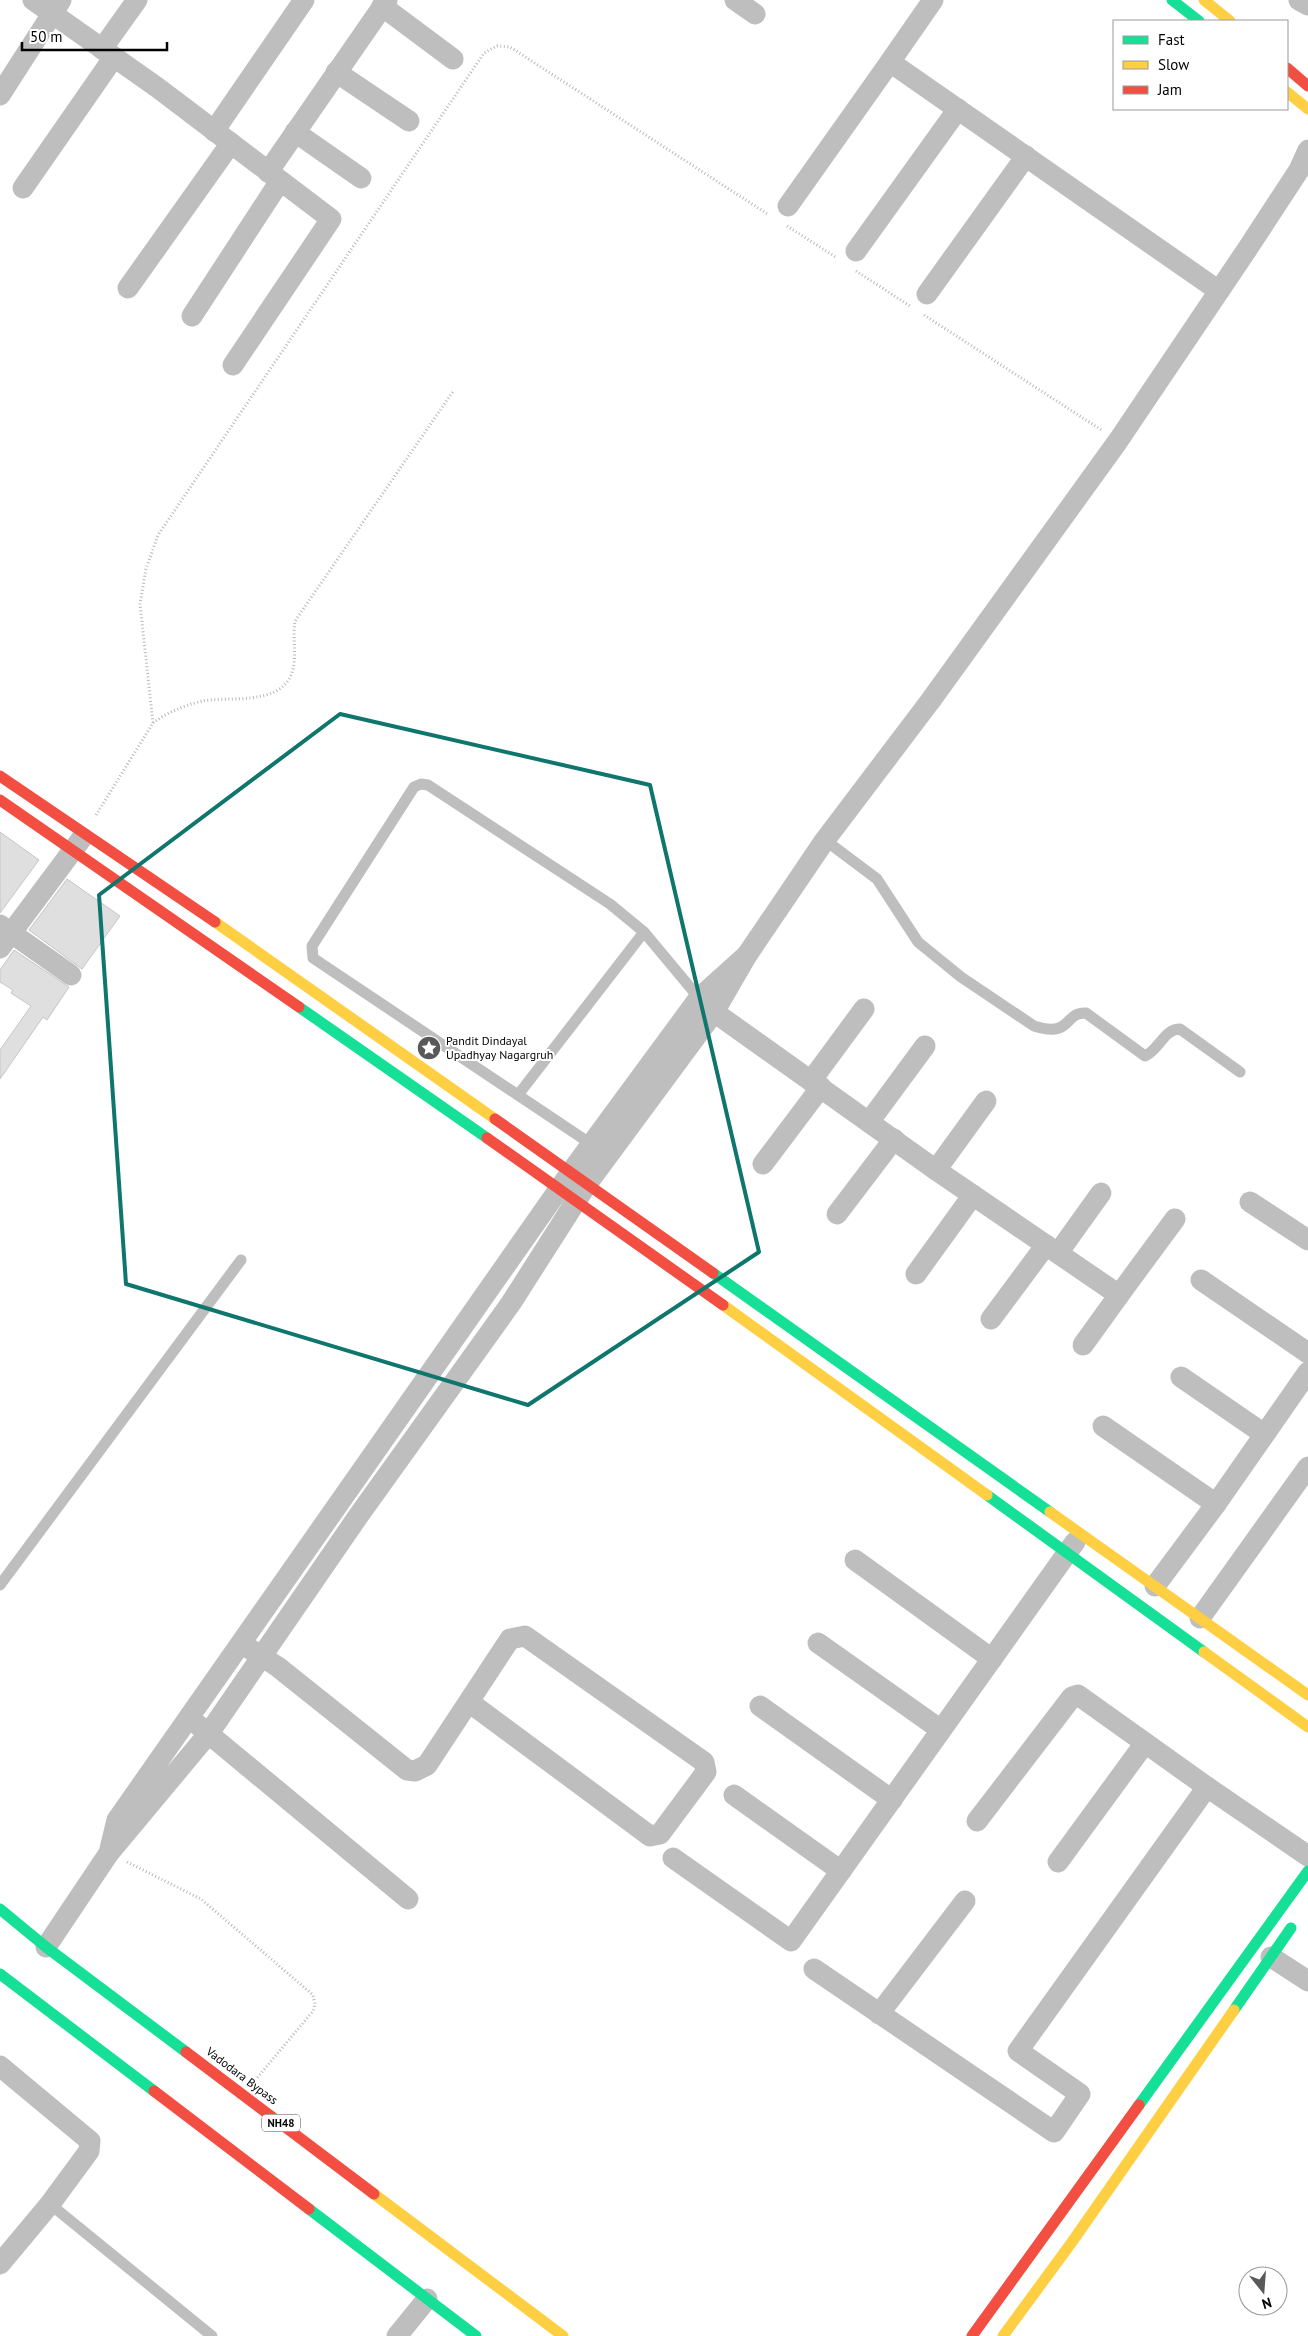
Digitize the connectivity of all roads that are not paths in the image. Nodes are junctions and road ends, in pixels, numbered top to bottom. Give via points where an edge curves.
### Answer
1 (33, 0) edge
2 (137, 0) edge
3 (304, 0) edge
4 (735, 0) edge
5 (933, 0) edge
6 (1172, 0) edge
7 (1204, 0) edge
8 (1299, 0) edge
9 (385, 3) edge
10 (1308, 5) edge
11 (57, 7) edge
12 (755, 14) dead end
13 (1198, 20) edge
14 (1229, 20) edge
15 (108, 53) junction
16 (453, 59) dead end
17 (890, 62) junction
18 (1288, 69) edge
19 (336, 72) junction
20 (1308, 86) edge
21 (1288, 93) edge
22 (0, 95) edge
23 (958, 109) junction
24 (1308, 109) edge
25 (409, 121) dead end
26 (214, 130) junction
27 (295, 132) junction
28 (231, 143) junction
29 (1308, 150) edge
30 (1026, 156) junction
31 (274, 176) junction
32 (361, 178) dead end
33 (23, 188) dead end
34 (783, 217) road end
35 (850, 261) road end
36 (128, 288) dead end
37 (1219, 291) junction
38 (927, 294) dead end
39 (192, 316) dead end
40 (233, 365) dead end
41 (0, 776) edge
42 (0, 800) edge
43 (825, 840) junction
44 (78, 843) junction
45 (644, 932) junction
46 (4, 935) edge
47 (71, 975) dead end
48 (707, 1005) junction
49 (864, 1008) dead end
50 (925, 1046) dead end
51 (1240, 1072) dead end
52 (816, 1084) junction
53 (518, 1095) junction
54 (986, 1101) dead end
55 (869, 1122) junction
56 (894, 1139) junction
57 (600, 1149) junction
58 (763, 1164) dead end
59 (936, 1170) junction
60 (573, 1186) junction
61 (1101, 1193) dead end
62 (973, 1196) junction
63 (1250, 1202) dead end
64 (838, 1214) dead end
65 (1175, 1219) dead end
66 (1308, 1240) edge
67 (1052, 1249) junction
68 (241, 1260) dead end
69 (916, 1274) dead end
70 (1202, 1280) dead end
71 (1119, 1295) junction
72 (991, 1319) dead end
73 (1083, 1345) dead end
74 (1308, 1353) edge
75 (1308, 1372) edge
76 (1181, 1377) dead end
77 (1103, 1426) dead end
78 (1264, 1434) junction
79 (1308, 1467) edge
80 (1216, 1504) junction
81 (1081, 1534) junction
82 (1067, 1553) junction
83 (855, 1560) dead end
84 (0, 1585) edge
85 (1155, 1586) junction
86 (1200, 1618) junction
87 (241, 1643) junction
88 (818, 1643) dead end
89 (261, 1656) junction
90 (992, 1659) junction
91 (1308, 1695) edge
92 (469, 1702) junction
93 (760, 1706) dead end
94 (188, 1718) junction
95 (1308, 1726) edge
96 (941, 1730) junction
97 (210, 1733) junction
98 (1145, 1743) junction
99 (1206, 1787) junction
100 (734, 1795) dead end
101 (892, 1800) junction
102 (977, 1821) dead end
103 (109, 1853) junction
104 (1308, 1856) edge
105 (673, 1858) dead end
106 (1058, 1862) dead end
107 (842, 1870) junction
108 (1308, 1871) edge
109 (408, 1899) dead end
110 (965, 1900) dead end
111 (0, 1909) edge
112 (1297, 1919) dead end
113 (46, 1947) junction
114 (1271, 1957) junction
115 (814, 1969) dead end
116 (0, 1974) edge
117 (1308, 1981) edge
118 (880, 2014) junction
119 (0, 2066) edge
120 (50, 2204) junction
121 (1, 2261) edge
122 (427, 2299) junction
123 (212, 2336) edge
124 (397, 2336) edge
125 (476, 2336) edge
126 (563, 2336) edge
127 (972, 2336) edge
128 (1003, 2336) edge

1 - 11 street
2 - 15 street
3 - 26 street
4 - 12 street
5 - 17 street
6 - 13 main road
7 - 14 main road
8 - 10 street
9 - 16 street
9 - 19 street
11 - 15 street
11 - 22 street
15 - 26 street
15 - 33 street
17 - 23 street
17 - 34 street
18 - 20 main road
19 - 25 street
19 - 27 street
21 - 24 main road
23 - 30 street
23 - 35 street
26 - 28 street
27 - 31 street
27 - 32 street
28 - 31 street
28 - 36 street
29 - 37 street via 1299,170
30 - 37 street
30 - 38 street
31 - 39 street
31 - 40 street via 330,219
37 - 43 street via 1118,441 931,700
41 - 44 main road
42 - 44 main road
43 - 48 street via 747,955
43 - 51 lane via 877,879 918,942 961,977 1034,1026 1060,1029 1075,1016 1086,1013 1145,1056 1170,1031 1180,1029
44 - 46 street
44 - 60 main road
44 - 60 main road via 276,964
45 - 48 lane
45 - 53 lane
45 - 53 lane via 610,904 428,785 414,788 312,946 313,958
46 - 47 street
48 - 52 street
48 - 57 street
49 - 52 street
50 - 55 street
52 - 55 street
52 - 58 street
53 - 57 lane
54 - 59 street
55 - 56 street
56 - 59 street
56 - 64 street
57 - 60 street
59 - 62 street
60 - 81 main road
60 - 82 main road
60 - 87 street
60 - 89 street via 511,1303
61 - 67 street
62 - 67 street
62 - 69 street
63 - 66 street
65 - 71 street
67 - 71 street
67 - 72 street
68 - 84 lane
70 - 74 street
71 - 73 street
75 - 78 street
76 - 78 street
77 - 80 street
78 - 80 street
79 - 86 street
80 - 85 street
81 - 82 street
81 - 85 main road
82 - 90 street
82 - 95 main road
83 - 90 street
85 - 86 main road
86 - 91 main road
87 - 89 street
87 - 94 street
88 - 96 street
89 - 92 street via 407,1770 415,1771 427,1765
89 - 97 street
90 - 96 street
92 - 92 street via 510,1638 525,1636 704,1762 706,1772 660,1834 650,1836
93 - 101 street
94 - 97 street
94 - 103 street via 117,1820
96 - 101 street
97 - 103 street
97 - 109 street
98 - 99 street
98 - 102 street via 1078,1695 1075,1696
98 - 106 street
99 - 104 street
99 - 118 street via 1018,2052 1080,2094 1055,2132
100 - 107 street
101 - 107 street
103 - 113 street
105 - 107 street via 791,1941
108 - 127 main road
110 - 118 street
111 - 113 main road, Vadodara Bypass / NH48
112 - 114 main road
113 - 126 main road, Vadodara Bypass / NH48
114 - 117 street
114 - 128 main road
115 - 118 street
116 - 122 main road
119 - 120 street via 90,2141 89,2152
120 - 121 street
120 - 123 lane
122 - 124 street
122 - 125 main road

